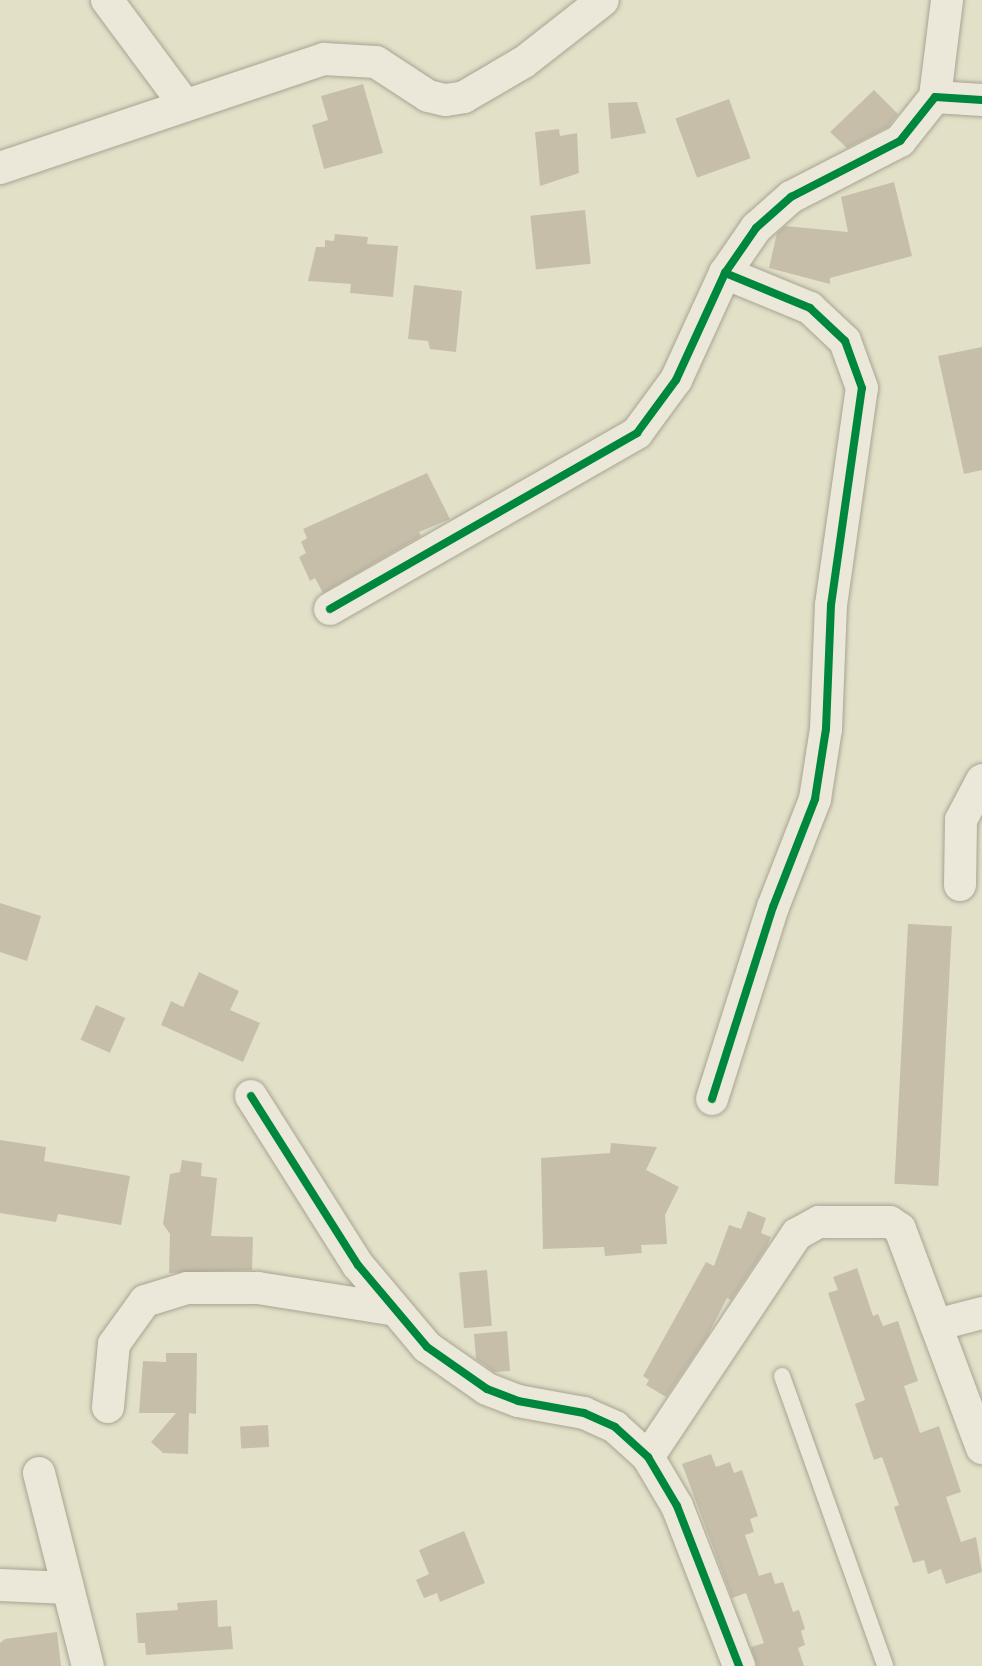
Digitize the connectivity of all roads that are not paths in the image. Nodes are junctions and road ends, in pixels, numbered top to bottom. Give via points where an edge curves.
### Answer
1 (107, 0) edge
2 (603, 0) edge
3 (947, 0) edge
4 (935, 97) junction
5 (982, 100) edge
6 (185, 105) junction
7 (0, 168) edge
8 (725, 273) junction
9 (330, 609) dead end
10 (982, 780) edge
11 (960, 885) dead end
12 (251, 1096) dead end
13 (712, 1099) dead end
14 (391, 1309) junction
15 (982, 1313) edge
16 (936, 1325) junction
17 (782, 1376) dead end
18 (108, 1407) dead end
19 (982, 1448) edge
20 (648, 1458) junction
21 (39, 1473) dead end
22 (0, 1585) edge
23 (68, 1588) junction
24 (88, 1666) edge
25 (738, 1666) edge
26 (885, 1666) edge

1 - 6 street
2 - 6 street via 524,62 464,96 446,100 428,96 376,62 324,59
3 - 4 street
4 - 5 street
4 - 8 street via 900,141 791,197 756,228
6 - 7 street
8 - 9 street via 676,380 637,433
8 - 13 street via 810,308 845,341 862,388 831,605 826,729 815,799 773,907
10 - 11 street via 961,820
12 - 14 street via 322,1213
14 - 18 street via 258,1288 187,1288 145,1301 114,1344
14 - 20 street via 427,1347 471,1381 518,1401 584,1413 615,1427
15 - 16 street
16 - 19 street
16 - 20 street via 900,1229 890,1222 819,1222 808,1226 797,1234
17 - 26 lane
20 - 25 street via 677,1506
21 - 23 street
22 - 23 street
23 - 24 street

